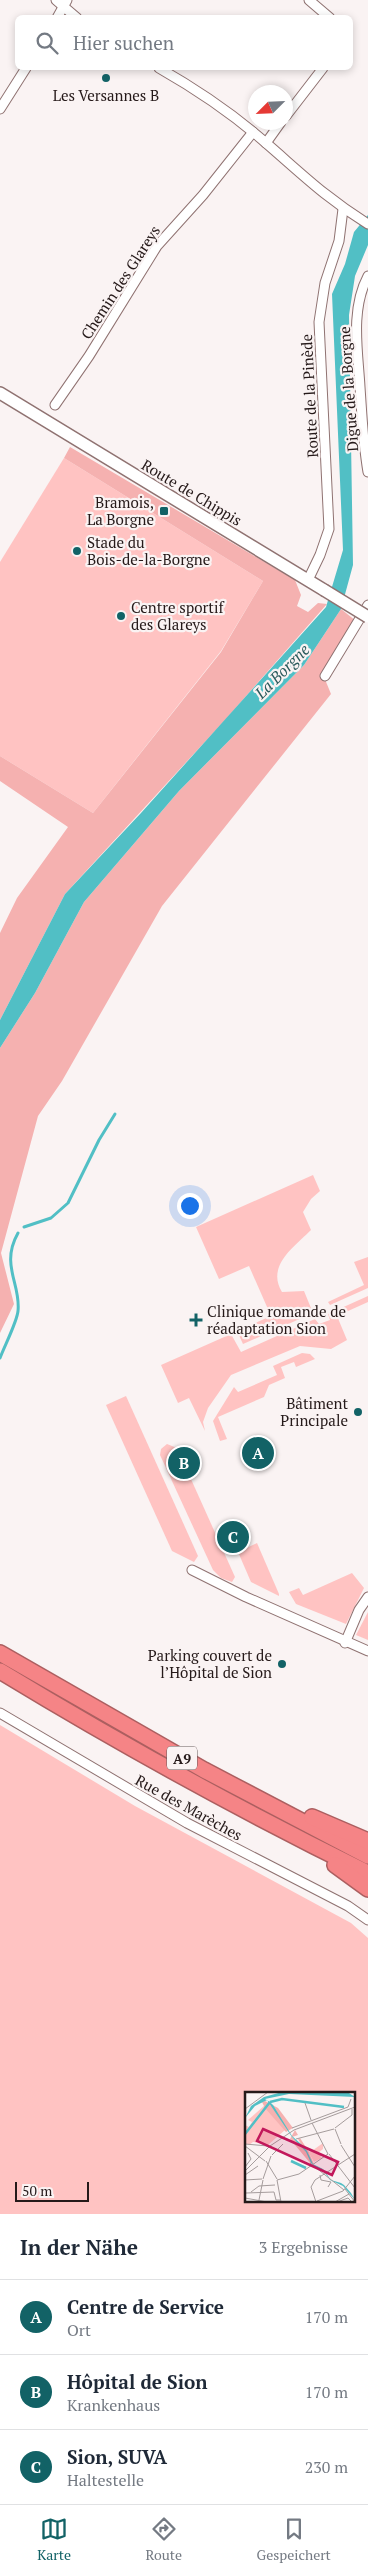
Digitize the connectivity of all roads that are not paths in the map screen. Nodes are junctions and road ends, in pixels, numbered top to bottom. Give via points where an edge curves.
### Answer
1 (56, 0) edge
2 (309, 0) edge
3 (65, 4) edge
4 (59, 15) edge
5 (74, 15) edge
6 (326, 15) edge
7 (25, 70) edge
8 (162, 70) edge
9 (321, 70) edge
10 (293, 107) edge
11 (0, 109) edge
12 (275, 130) edge
13 (253, 132) junction
14 (266, 143) junction
15 (344, 209) junction
16 (368, 224) edge
17 (368, 276) edge
18 (0, 393) edge
19 (55, 405) dead end
20 (368, 472) edge
21 (308, 580) junction
22 (368, 605) edge
23 (368, 617) edge
24 (325, 676) dead end
25 (192, 1570) dead end
26 (368, 1596) edge
27 (345, 1643) junction
28 (368, 1651) edge
29 (0, 1653) edge
30 (0, 1671) edge
31 (0, 1713) edge
32 (204, 1770) junction
33 (286, 1832) junction
34 (368, 1841) edge
35 (368, 1856) edge
36 (368, 1873) edge
37 (368, 1888) edge
38 (368, 1920) edge

1 - 3 street
2 - 6 street
3 - 4 street
3 - 5 street
7 - 11 street
8 - 13 street
9 - 10 street
12 - 14 street
13 - 14 street
13 - 19 street, Chemin des Glareys via 157,246
14 - 15 street via 314,188
15 - 16 street
15 - 21 street, Route de la Pinède via 339,241 325,283 319,322 328,529
17 - 20 street, Digue de la Borgne via 357,314 357,345 362,434
18 - 21 street, Route de Chippis
21 - 23 street, Route de Chippis, bridge
22 - 24 street
25 - 27 street
26 - 27 street
27 - 28 street
29 - 32 highway, A9
30 - 33 highway, A9 via 129,1747
31 - 38 street, Rue des Marèches via 187,1823 348,1906
32 - 34 highway
32 - 35 highway, A9
33 - 36 highway, A9
33 - 37 highway

